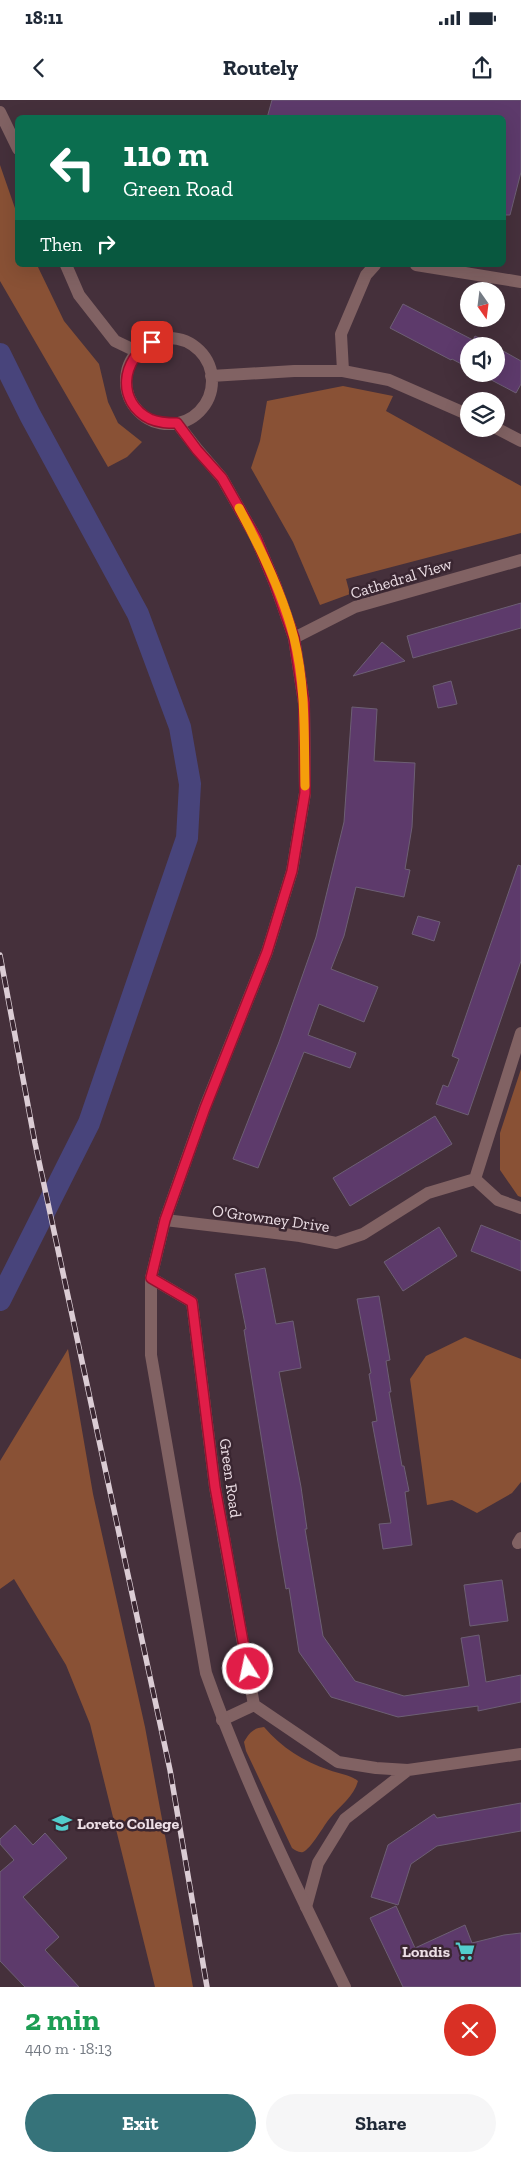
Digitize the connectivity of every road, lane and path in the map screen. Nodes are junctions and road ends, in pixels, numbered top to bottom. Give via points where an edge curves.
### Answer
1 (0, 112) edge
2 (15, 143) edge
3 (67, 267) edge
4 (373, 267) edge
5 (428, 267) edge
6 (521, 282) edge
7 (138, 352) junction
8 (343, 372) junction
9 (211, 376) junction
10 (460, 410) edge
11 (177, 423) junction
12 (505, 432) edge
13 (521, 440) edge
14 (521, 560) edge
15 (294, 638) junction
16 (521, 1033) edge
17 (475, 1179) junction
18 (521, 1208) edge
19 (165, 1220) junction
20 (151, 1278) junction
21 (254, 1705) junction
22 (222, 1720) junction
23 (521, 1754) edge
24 (408, 1770) junction
25 (306, 1907) junction
26 (344, 1987) edge

1 - 2 street
3 - 7 street via 80,295 115,341
4 - 8 street via 366,275 341,334
5 - 6 street
7 - 9 street via 160,339 186,342 207,362
7 - 11 street via 127,374 132,401 150,419
8 - 9 street
8 - 10 street via 389,380
9 - 11 street via 212,385 205,404 188,419
11 - 15 street via 222,478 256,538
12 - 13 street
14 - 15 street, Cathedral View via 355,607
15 - 19 street via 304,703 305,793 292,871 267,952
16 - 17 street
17 - 18 street via 498,1200
17 - 19 street, O'Growney Drive via 428,1193 363,1234 336,1243
19 - 20 street
20 - 21 street, Green Road via 192,1302 215,1487
20 - 22 street via 151,1355 206,1673
21 - 22 street
21 - 24 street via 338,1762
22 - 25 street
23 - 24 street
24 - 25 street via 345,1819 318,1863
25 - 26 street

